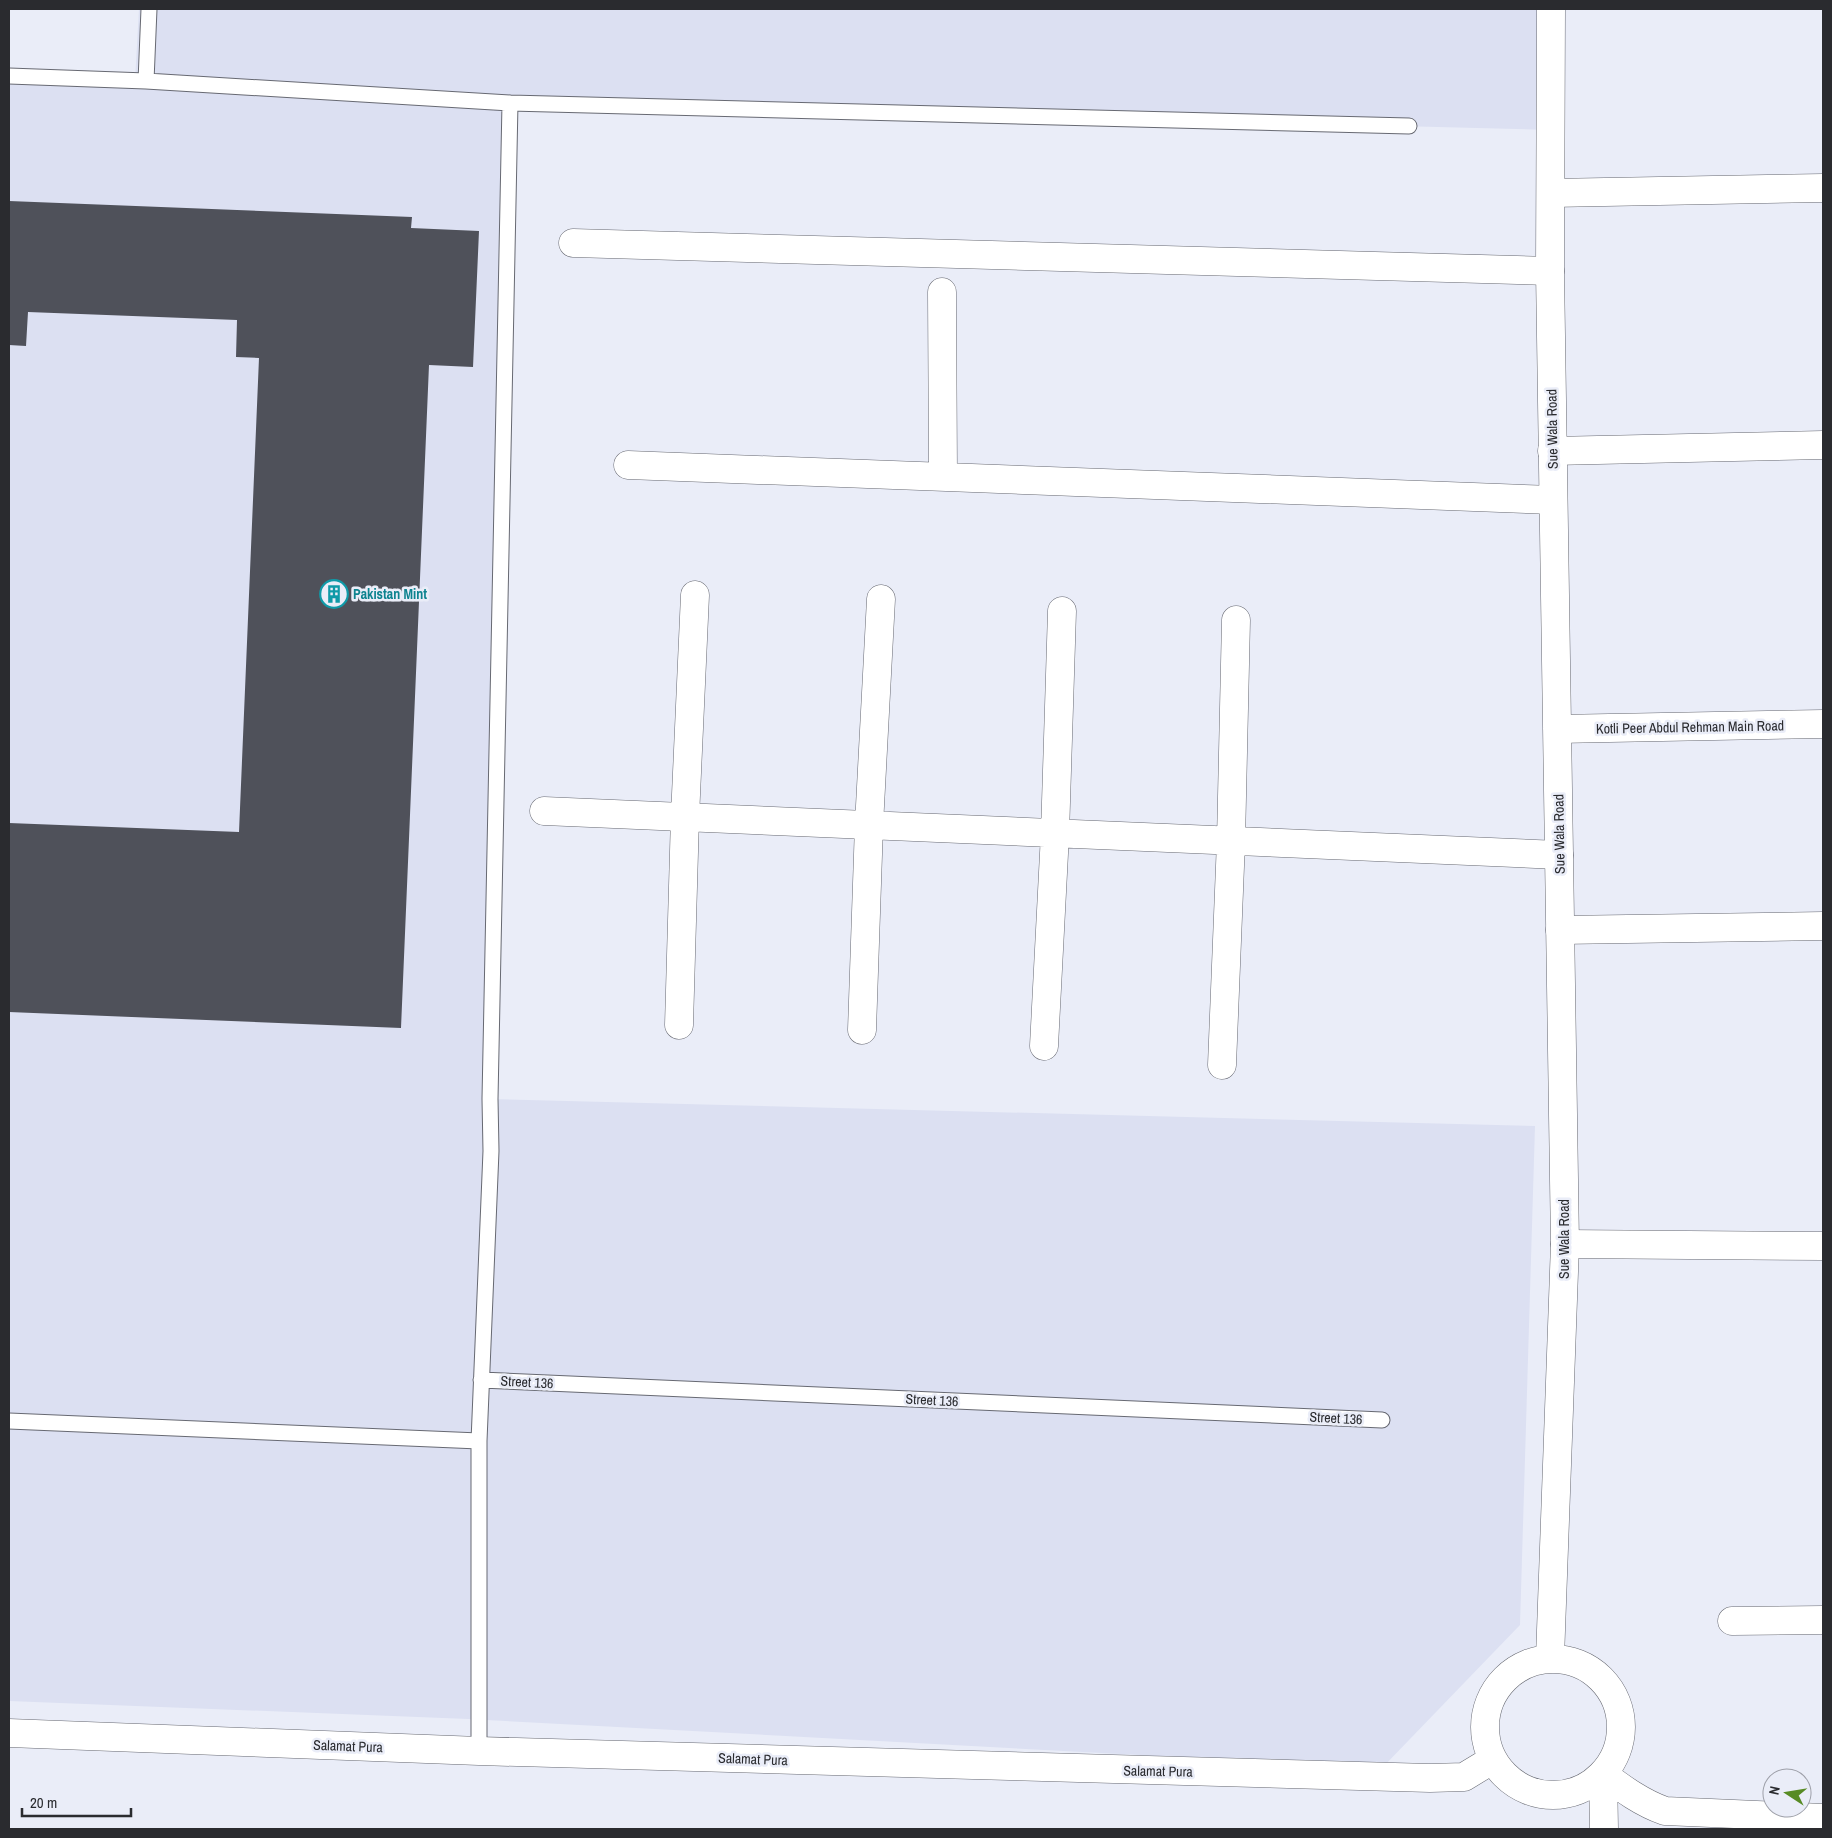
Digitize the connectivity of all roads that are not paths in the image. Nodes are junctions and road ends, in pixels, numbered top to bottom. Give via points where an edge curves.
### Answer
1 (149, 9) edge
2 (1551, 9) edge
3 (9, 76) edge
4 (146, 81) junction
5 (510, 103) junction
6 (1409, 126) dead end
7 (1823, 188) edge
8 (1551, 194) junction
9 (573, 243) dead end
10 (1550, 271) junction
11 (942, 292) dead end
12 (1823, 445) edge
13 (1552, 451) junction
14 (628, 465) dead end
15 (943, 477) junction
16 (1553, 500) junction
17 (695, 595) dead end
18 (881, 599) dead end
19 (1062, 612) dead end
20 (1236, 620) dead end
21 (1823, 724) edge
22 (1557, 729) junction
23 (544, 811) dead end
24 (685, 818) junction
25 (869, 825) junction
26 (1055, 834) junction
27 (1231, 841) junction
28 (1559, 855) junction
29 (1823, 926) edge
30 (1560, 930) junction
31 (679, 1025) dead end
32 (862, 1030) dead end
33 (1044, 1046) dead end
34 (1222, 1065) dead end
35 (1565, 1244) junction
36 (1823, 1246) edge
37 (481, 1380) junction
38 (1382, 1420) dead end
39 (9, 1421) edge
40 (479, 1441) junction
41 (1823, 1620) edge
42 (1732, 1621) dead end
43 (1550, 1658) junction
44 (9, 1733) edge
45 (479, 1751) junction
46 (1492, 1760) junction
47 (1603, 1774) junction
48 (1823, 1818) edge
49 (1604, 1829) edge

1 - 4 lane
2 - 8 street, Sue Wala Road
3 - 4 lane
4 - 5 lane
5 - 6 lane
5 - 37 lane via 491,1151
7 - 8 street
8 - 10 street, Sue Wala Road
9 - 10 street
10 - 13 street, Sue Wala Road
11 - 15 street
12 - 13 street
13 - 16 street, Sue Wala Road
14 - 15 street
15 - 16 street
16 - 22 street, Sue Wala Road
17 - 24 street
18 - 25 street
19 - 26 street
20 - 27 street
21 - 22 street, Kotli Peer Abdul Rehman Main Road
22 - 28 street, Sue Wala Road
23 - 24 street
24 - 25 street
24 - 31 street
25 - 26 street
25 - 32 street
26 - 27 street
26 - 33 street
27 - 28 street
27 - 34 street
28 - 30 street, Sue Wala Road
29 - 30 street
30 - 35 street, Sue Wala Road
35 - 36 street
35 - 43 street, Sue Wala Road
37 - 38 lane, Street 136
37 - 40 lane
39 - 40 lane
40 - 45 lane
41 - 42 street
43 - 46 street via 1525,1665 1504,1680 1489,1702 1484,1728
43 - 47 street via 1577,1662 1600,1676 1616,1698 1622,1725 1617,1752
44 - 45 street, Salamat Pura
45 - 46 street, Salamat Pura via 1444,1778 1464,1777
46 - 47 street via 1504,1775 1526,1791 1553,1796 1581,1790
47 - 48 street via 1631,1795 1665,1812
47 - 49 street

